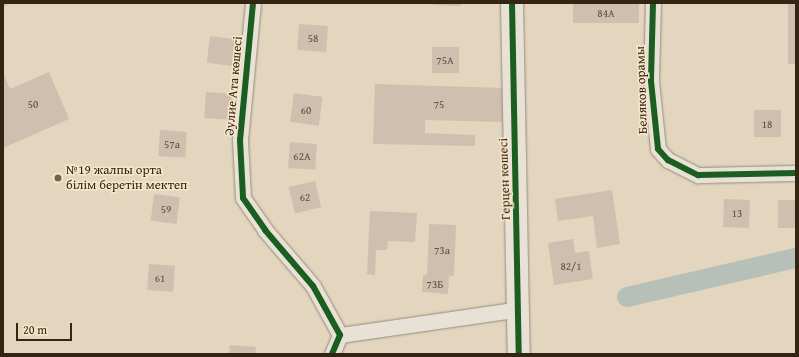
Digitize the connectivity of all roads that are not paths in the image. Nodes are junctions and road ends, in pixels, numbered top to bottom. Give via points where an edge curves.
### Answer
1 (253, 3) edge
2 (512, 3) edge
3 (653, 3) edge
4 (796, 173) edge
5 (520, 309) junction
6 (340, 335) junction
7 (332, 354) edge
8 (519, 354) edge

1 - 6 street, Әулие Ата көшесі via 240,140 244,198 265,230 313,286
2 - 5 street, Герцен көшесі
3 - 4 street, Беляков орамы via 651,81 658,149 668,160 698,175
5 - 6 street
5 - 8 street, Герцен көшесі
6 - 7 street

